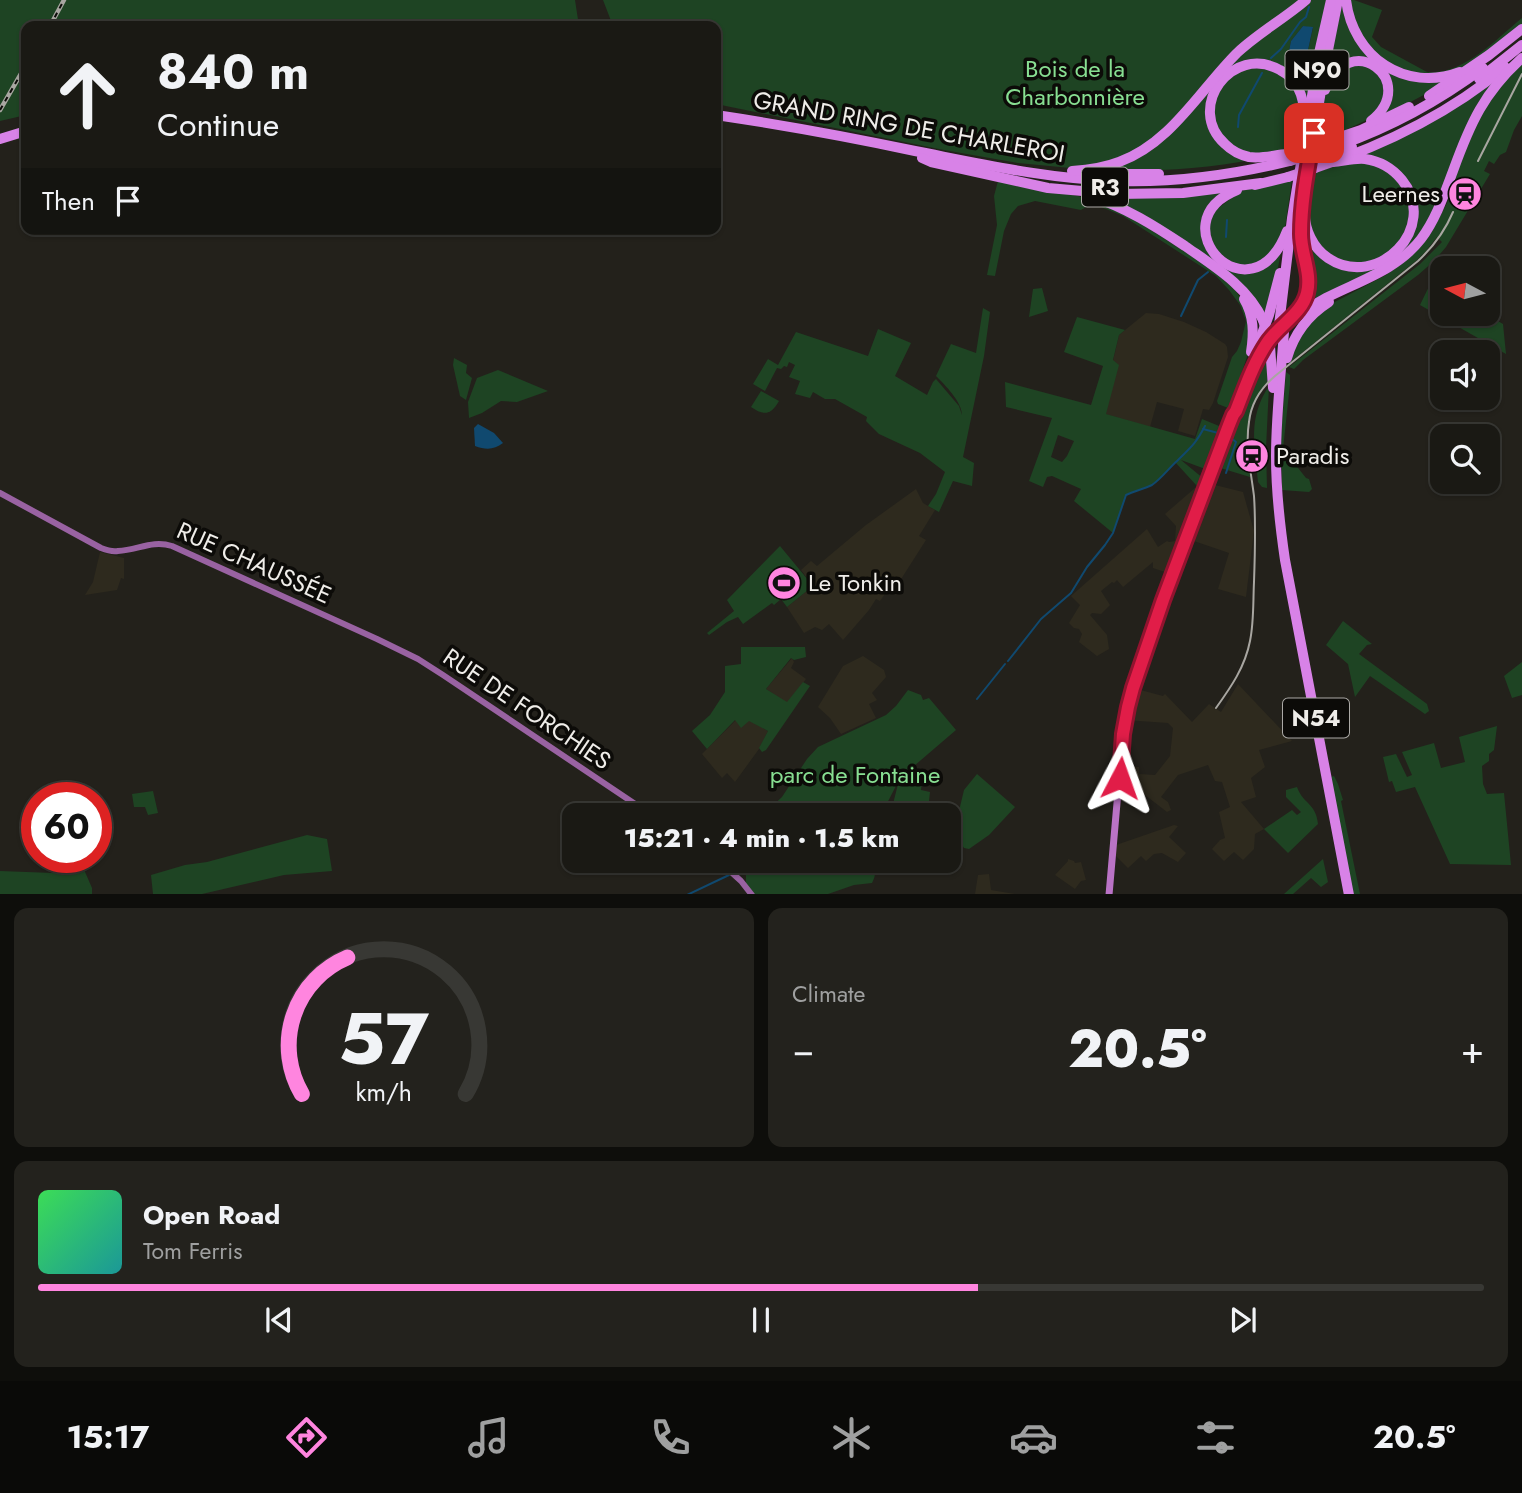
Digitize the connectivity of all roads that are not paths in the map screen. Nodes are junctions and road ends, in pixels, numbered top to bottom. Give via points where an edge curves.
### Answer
1 (1306, 0) edge
2 (1331, 0) edge
3 (1338, 0) edge
4 (1346, 0) edge
5 (1522, 29) edge
6 (1522, 37) edge
7 (1522, 45) edge
8 (1522, 56) edge
9 (1474, 66) junction
10 (1317, 110) junction
11 (721, 116) edge
12 (721, 122) edge
13 (21, 127) edge
14 (0, 133) edge
15 (21, 133) edge
16 (1349, 133) junction
17 (0, 139) edge
18 (1305, 140) junction
19 (933, 154) junction
20 (1317, 156) junction
21 (922, 158) junction
22 (1289, 162) junction
23 (1333, 162) junction
24 (1072, 171) junction
25 (1261, 183) junction
26 (1069, 191) junction
27 (1303, 197) junction
28 (1294, 220) junction
29 (1233, 281) junction
30 (1364, 281) junction
31 (1276, 330) junction
32 (1247, 372) junction
33 (1277, 385) junction
34 (1233, 415) junction
35 (0, 494) edge
36 (377, 639) joint
37 (634, 803) edge
38 (732, 873) edge
39 (752, 894) edge
40 (1107, 894) edge
41 (1347, 894) edge

1 - 24 highway via 1240,51 1149,147 1107,166
2 - 18 highway, N90
3 - 10 highway, N90
4 - 9 highway via 1363,46 1395,71 1436,78
5 - 9 highway
6 - 20 highway, GRAND RING DE CHARLEROI / R3 via 1429,103
7 - 20 highway, GRAND RING DE CHARLEROI / R3 via 1432,109 1377,137
8 - 23 highway via 1436,114
8 - 30 highway via 1481,106 1439,206 1420,239 1397,262
9 - 16 highway via 1417,103
10 - 16 highway via 1339,67 1354,61 1376,67 1388,85 1387,100 1378,115
10 - 27 highway, N90
11 - 19 highway, GRAND RING DE CHARLEROI / R3
12 - 21 highway, GRAND RING DE CHARLEROI / R3
13 - 14 highway
15 - 17 highway
16 - 20 highway
18 - 22 highway via 1303,97 1289,75 1275,67 1244,65 1218,86 1211,102 1212,120 1222,142 1248,156
18 - 28 highway, N90
19 - 22 highway, GRAND RING DE CHARLEROI / R3 via 1028,172 1115,181 1201,178
19 - 24 highway
20 - 22 highway, GRAND RING DE CHARLEROI / R3
20 - 22 highway, bridge
20 - 23 highway
21 - 22 highway, GRAND RING DE CHARLEROI / R3 via 1027,178 1114,188 1232,180
21 - 26 highway via 1004,180
22 - 24 highway via 1281,157 1188,173
22 - 25 highway
23 - 27 highway via 1372,160 1389,168 1407,187 1413,220 1400,248 1368,266 1335,261 1321,252 1311,237
25 - 26 highway via 1165,194
25 - 28 highway via 1230,193 1213,206 1206,237 1216,257 1238,269 1264,264 1281,246
26 - 29 highway via 1109,202 1143,219
27 - 28 highway, N90
28 - 31 highway, N54
28 - 31 highway via 1309,282 1301,307
28 - 32 highway, N90
29 - 31 highway
29 - 32 highway via 1252,323
30 - 31 highway via 1316,303
30 - 33 highway via 1320,308 1305,323 1290,347
31 - 33 highway
31 - 33 highway, N54
31 - 34 highway
32 - 34 highway, N90
33 - 41 highway, N54 via 1271,461 1278,544
34 - 40 main road, N90 via 1130,697
35 - 36 main road, RUE CHAUSSÉE via 101,548 119,551 153,543 172,546
36 - 37 main road, RUE DE FORCHIES via 418,659
38 - 39 main road

